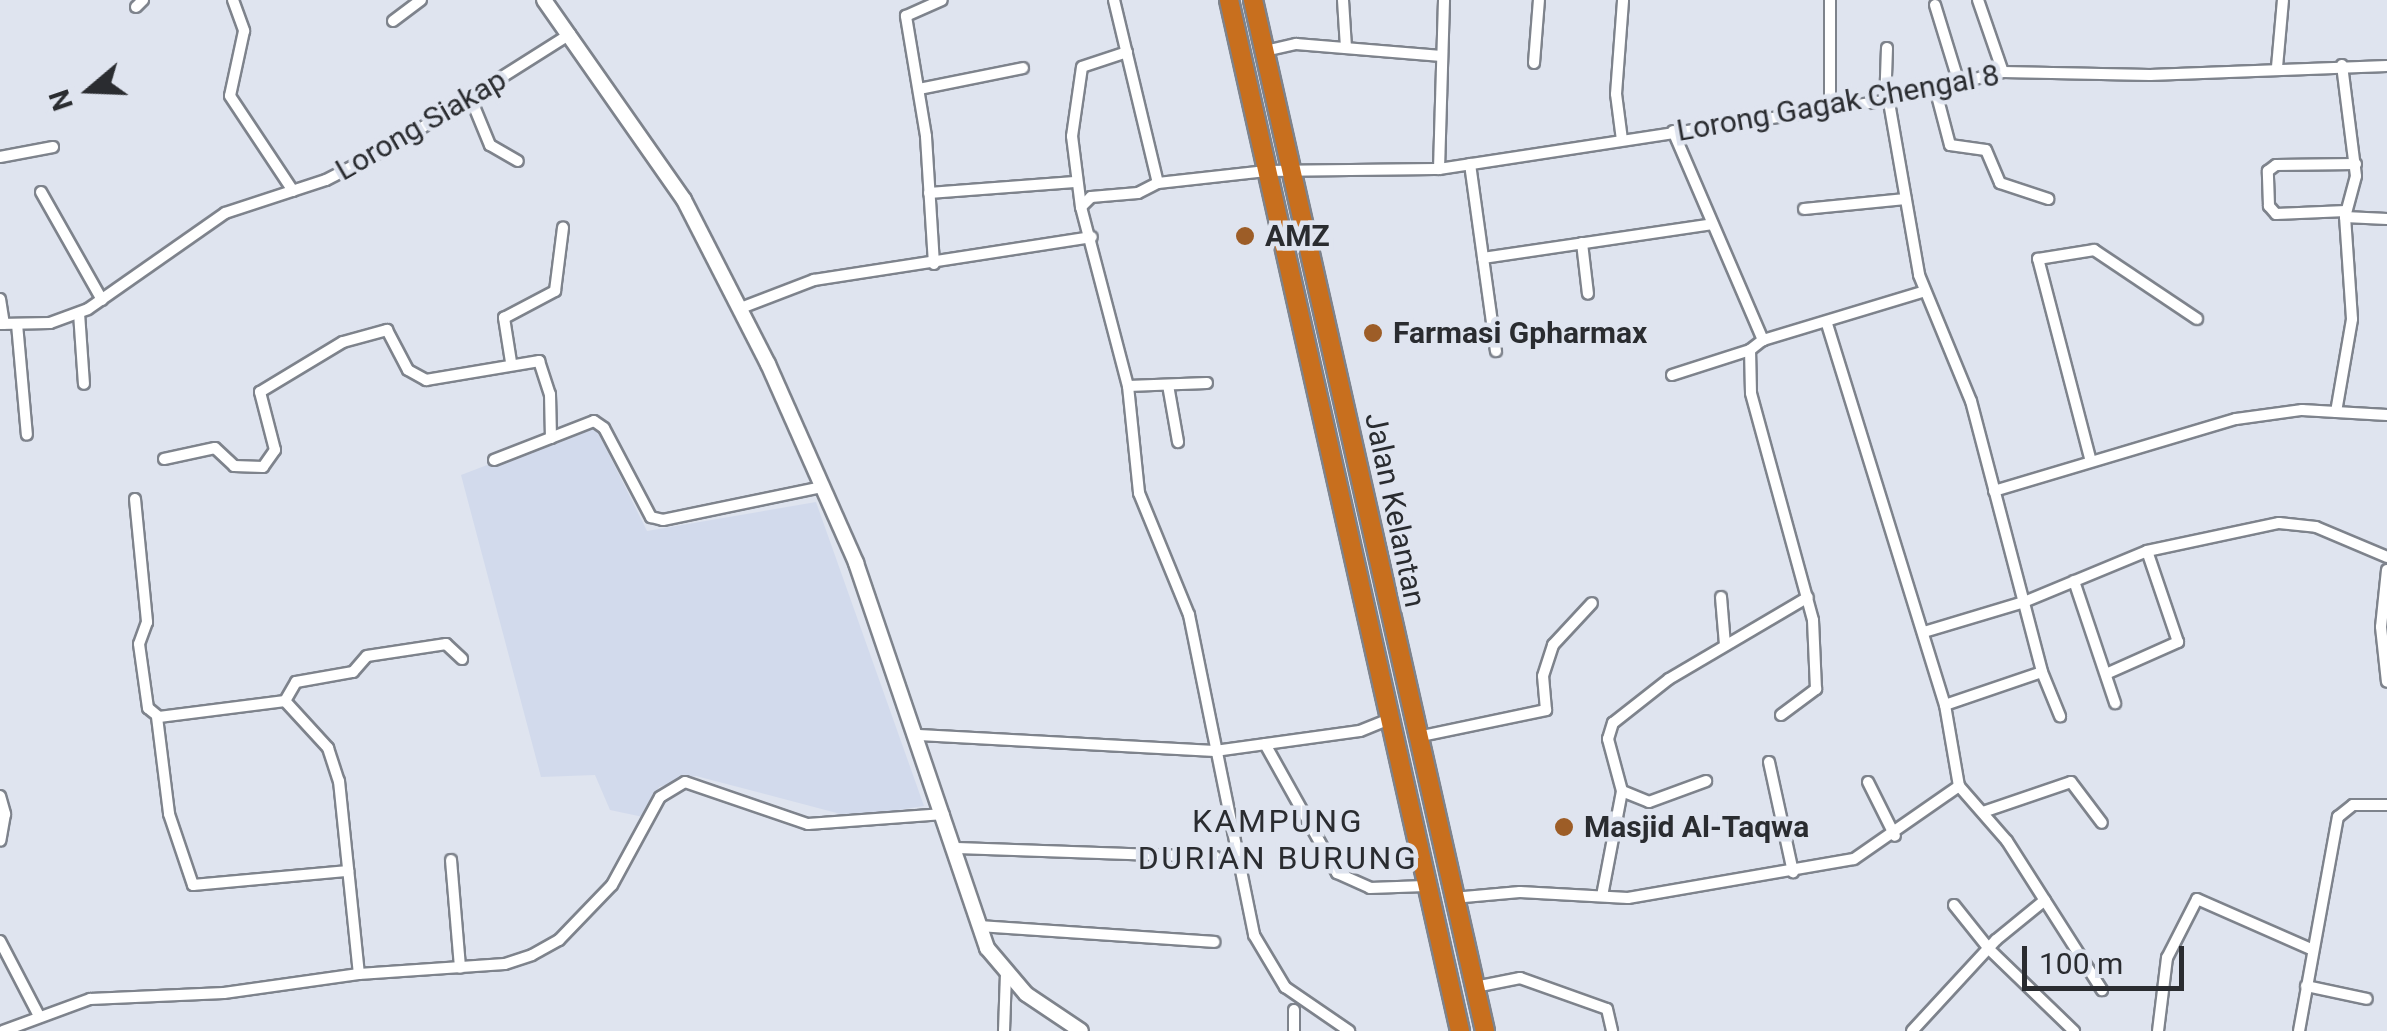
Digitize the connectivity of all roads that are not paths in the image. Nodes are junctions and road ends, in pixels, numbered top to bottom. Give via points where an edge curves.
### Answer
1 (233, 0) edge
2 (421, 0) edge
3 (544, 0) edge
4 (942, 0) edge
5 (1114, 0) edge
6 (1229, 0) edge
7 (1253, 0) edge
8 (1344, 0) edge
9 (1444, 0) edge
10 (1540, 0) edge
11 (1623, 0) edge
12 (1830, 0) edge
13 (1978, 0) edge
14 (2282, 0) edge
15 (1935, 6) dead end
16 (394, 20) dead end
17 (570, 34) junction
18 (1346, 48) junction
19 (1887, 48) dead end
20 (1265, 51) junction
21 (1126, 52) junction
22 (1442, 56) junction
23 (1534, 63) dead end
24 (2387, 66) edge
25 (2277, 67) junction
26 (1022, 68) dead end
27 (2343, 70) junction
28 (2003, 72) junction
29 (1958, 83) junction
30 (1936, 88) junction
31 (919, 89) junction
32 (471, 99) junction
33 (1889, 100) junction
34 (1830, 108) junction
35 (1673, 131) junction
36 (1622, 140) junction
37 (53, 148) dead end
38 (0, 157) edge
39 (518, 161) dead end
40 (1470, 164) junction
41 (2356, 164) junction
42 (1439, 169) junction
43 (1266, 171) junction
44 (1292, 171) junction
45 (1076, 182) junction
46 (1158, 183) junction
47 (293, 190) junction
48 (40, 192) dead end
49 (929, 193) junction
50 (1906, 198) junction
51 (2048, 199) dead end
52 (1081, 207) junction
53 (1804, 209) dead end
54 (2346, 214) junction
55 (2387, 219) edge
56 (1713, 224) junction
57 (563, 228) dead end
58 (1092, 237) junction
59 (1582, 243) junction
60 (1483, 258) junction
61 (934, 264) junction
62 (1926, 291) junction
63 (1588, 294) dead end
64 (0, 299) edge
65 (102, 300) junction
66 (742, 308) junction
67 (80, 312) junction
68 (2196, 319) dead end
69 (2, 324) edge
70 (17, 324) junction
71 (1827, 324) junction
72 (1763, 340) junction
73 (1750, 350) junction
74 (1496, 351) dead end
75 (511, 362) junction
76 (1672, 375) dead end
77 (1207, 383) dead end
78 (84, 384) dead end
79 (1168, 384) junction
80 (1128, 386) junction
81 (2336, 412) junction
82 (2387, 416) edge
83 (27, 434) dead end
84 (551, 438) junction
85 (1178, 442) dead end
86 (2090, 458) junction
87 (164, 459) dead end
88 (494, 460) dead end
89 (823, 488) junction
90 (1994, 490) junction
91 (134, 498) dead end
92 (2147, 551) junction
93 (2387, 557) edge
94 (2387, 570) edge
95 (2074, 581) junction
96 (1721, 597) dead end
97 (1808, 598) junction
98 (2024, 602) junction
99 (1592, 603) dead end
100 (1924, 632) junction
101 (1725, 645) junction
102 (2384, 652) edge
103 (462, 659) dead end
104 (2042, 672) junction
105 (2106, 674) junction
106 (2387, 682) edge
107 (286, 701) junction
108 (2115, 703) dead end
109 (1946, 705) junction
110 (157, 716) junction
111 (1782, 716) dead end
112 (2060, 716) dead end
113 (1389, 719) junction
114 (919, 735) junction
115 (1416, 737) junction
116 (1265, 744) junction
117 (1216, 751) junction
118 (1768, 762) dead end
119 (1706, 782) dead end
120 (1868, 782) dead end
121 (1959, 786) junction
122 (1622, 791) junction
123 (0, 796) edge
124 (2387, 806) edge
125 (1983, 812) junction
126 (944, 814) junction
127 (2102, 824) dead end
128 (1436, 827) junction
129 (1894, 836) junction
130 (0, 841) edge
131 (955, 848) junction
132 (1216, 857) dead end
133 (451, 860) dead end
134 (348, 870) junction
135 (1793, 872) junction
136 (1423, 878) junction
137 (1602, 896) junction
138 (1453, 898) junction
139 (2045, 900) junction
140 (1954, 905) dead end
141 (980, 926) junction
142 (0, 941) edge
143 (1214, 942) dead end
144 (2312, 949) junction
145 (1990, 950) junction
146 (460, 968) junction
147 (359, 974) junction
148 (1006, 974) junction
149 (2306, 986) junction
150 (1475, 987) junction
151 (2102, 990) dead end
152 (2368, 998) dead end
153 (1294, 1010) dead end
154 (39, 1016) junction
155 (3, 1031) edge
156 (1004, 1031) edge
157 (1082, 1031) edge
158 (1294, 1031) edge
159 (1349, 1031) edge
160 (1460, 1031) edge
161 (1485, 1031) edge
162 (1612, 1031) edge
163 (1912, 1031) edge
164 (2074, 1031) edge
165 (2158, 1031) edge
166 (2298, 1031) edge

1 - 47 street via 244,32 230,96
2 - 16 street
3 - 17 street
4 - 31 street via 906,13
5 - 21 street
6 - 43 highway, Jalan Kelantan
7 - 20 highway, Jalan Kelantan
8 - 18 street
9 - 22 street
10 - 23 street
11 - 36 street via 1616,94
12 - 34 street
13 - 28 street
14 - 25 street
15 - 29 street
17 - 32 street, Lorong Siakap
17 - 66 street via 684,200
18 - 20 street via 1296,44
18 - 22 street
19 - 33 street
20 - 44 highway, Jalan Kelantan
21 - 45 street via 1082,67 1072,136
21 - 46 street
22 - 42 street
24 - 27 street, Lorong Gagak Chengal 8
25 - 27 street, Lorong Gagak Chengal 8
25 - 28 street, Lorong Gagak Chengal 8 via 2150,76
26 - 31 street
27 - 41 street
28 - 29 street, Lorong Gagak Chengal 8
29 - 30 street, Lorong Gagak Chengal 8
30 - 33 street, Lorong Gagak Chengal 8
30 - 51 street via 1950,145 1988,152 2000,183
31 - 49 street
32 - 39 street via 490,145
32 - 47 street, Lorong Siakap via 396,144
33 - 34 street, Lorong Gagak Chengal 8
33 - 50 street
34 - 35 street, Lorong Gagak Chengal 8
35 - 36 street, Lorong Gagak Chengal 8
35 - 56 street
36 - 40 street, Lorong Gagak Chengal 8
37 - 38 street
40 - 42 street, Lorong Gagak Chengal 8
40 - 60 street
41 - 54 street
41 - 54 street via 2276,164 2268,170 2268,206 2276,214
42 - 44 street, Lorong Gagak Chengal 8
43 - 44 street, Lorong Gagak Chengal 8
43 - 46 street, Lorong Gagak Chengal 8
43 - 113 highway, Jalan Kelantan
44 - 115 highway, Jalan Kelantan
45 - 49 street
45 - 52 street
46 - 52 street, Lorong Gagak Chengal 8 via 1138,192 1091,196
47 - 65 street, Lorong Siakap via 224,212
48 - 65 street
49 - 61 street
50 - 53 street
50 - 62 street
52 - 58 street
54 - 55 street
54 - 81 street via 2352,319
56 - 59 street
56 - 72 street
57 - 75 street via 555,291 504,318
58 - 61 street
58 - 80 street
59 - 60 street
59 - 63 street
60 - 74 street
61 - 66 street via 814,280
62 - 71 street
62 - 90 street via 1971,401
64 - 69 street
65 - 67 street, Lorong Siakap
66 - 89 street
67 - 70 street, Lorong Siakap
67 - 78 street
68 - 86 street via 2094,250 2038,259
69 - 70 street, Lorong Siakap
70 - 83 street
71 - 72 street
71 - 100 street
72 - 73 street
73 - 76 street
73 - 97 street via 1751,394
75 - 84 street via 533,358 546,375
75 - 87 street via 426,380 408,370 390,332 364,334 260,392 276,450 263,467 234,466 215,448
77 - 79 street
79 - 80 street
79 - 85 street
80 - 117 street via 1139,493 1189,616
81 - 82 street
81 - 86 street via 2236,420
84 - 88 street
84 - 89 street via 599,423 651,517 664,520
86 - 90 street
89 - 114 street
90 - 98 street
91 - 110 street via 147,622 139,644 146,702
92 - 93 street via 2280,522 2316,527
92 - 95 street
92 - 105 street via 2178,642
94 - 102 street
95 - 98 street
95 - 105 street
96 - 101 street
97 - 101 street
97 - 111 street via 1818,684
98 - 100 street
98 - 104 street
99 - 115 street via 1553,644 1543,676 1546,710
100 - 109 street
101 - 122 street via 1613,722 1608,740
102 - 106 street
103 - 107 street via 446,644 367,656 358,670 296,682
104 - 109 street
104 - 112 street
105 - 108 street
107 - 110 street
107 - 134 street via 331,753
109 - 121 street
110 - 134 street via 169,814 193,885
113 - 116 street via 1360,731
113 - 136 highway, Jalan Kelantan
114 - 117 street
114 - 126 street
115 - 128 highway, Jalan Kelantan
116 - 117 street
116 - 136 street via 1337,873 1370,888
117 - 159 street via 1254,935 1285,987
118 - 135 street
119 - 122 street via 1648,802
120 - 129 street
121 - 125 street
121 - 129 street
122 - 137 street
123 - 130 street
124 - 144 street via 2353,805 2338,817
125 - 127 street via 2071,782
125 - 139 street
126 - 131 street
126 - 146 street via 808,824 700,783 670,786 621,873 559,940 505,964
128 - 136 highway via 1428,831
128 - 138 highway, Jalan Kelantan
129 - 135 street via 1854,859
131 - 132 street
131 - 141 street
133 - 146 street
134 - 147 street
135 - 137 street via 1628,898
136 - 160 highway, Jalan Kelantan
137 - 138 street
138 - 150 highway, Jalan Kelantan
139 - 145 street
139 - 151 street
140 - 145 street
141 - 143 street
141 - 148 street
142 - 154 street
144 - 149 street
144 - 165 street via 2198,898 2182,918 2167,958
145 - 163 street
145 - 164 street
146 - 147 street
147 - 154 street via 224,994 90,999
148 - 156 street
148 - 157 street
149 - 152 street
149 - 166 street
150 - 161 highway, Jalan Kelantan
150 - 162 street via 1520,978 1607,1009
153 - 158 street
154 - 155 street

